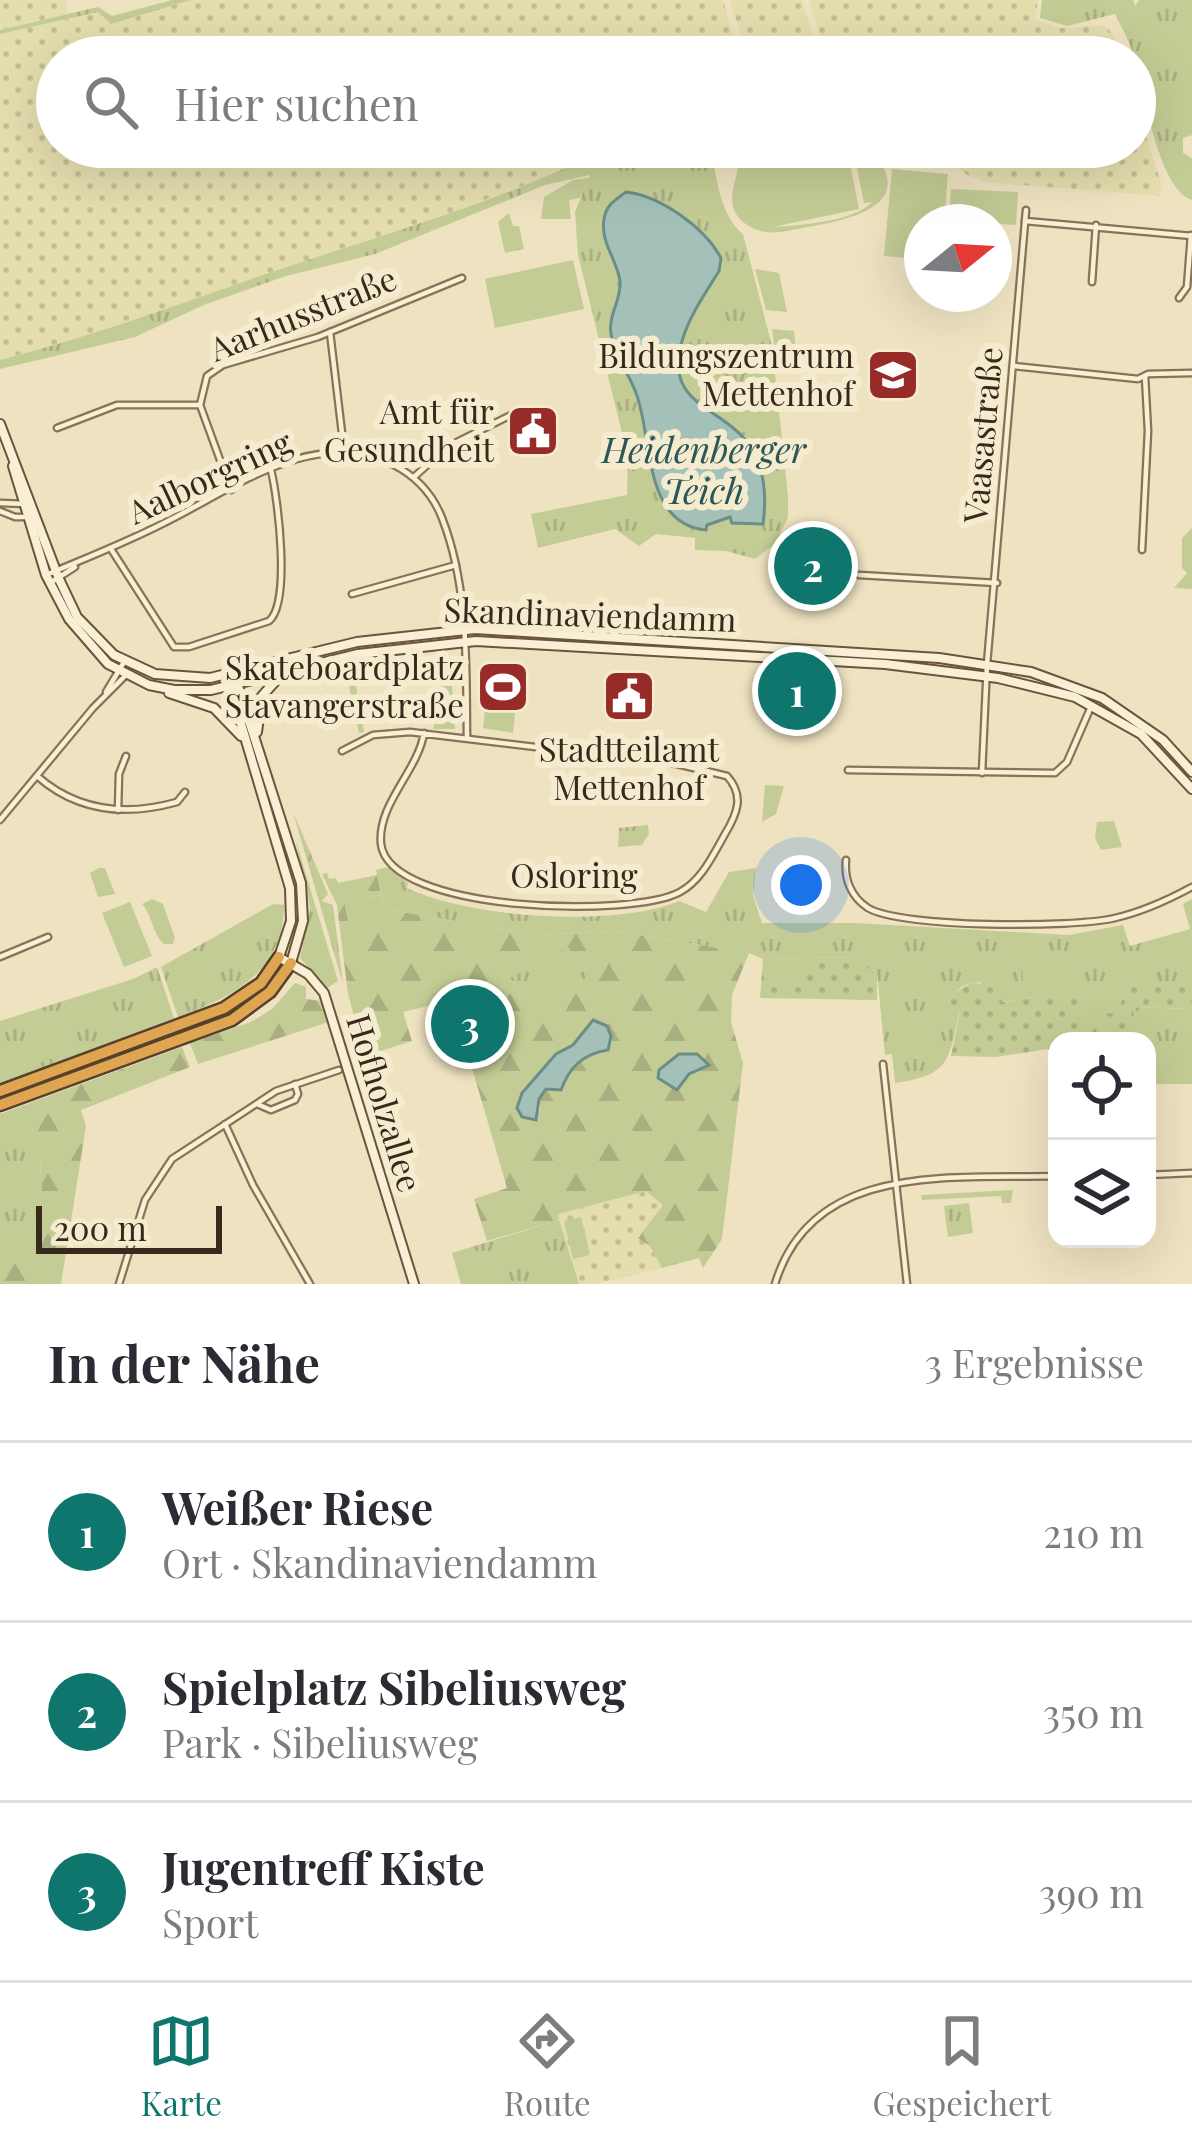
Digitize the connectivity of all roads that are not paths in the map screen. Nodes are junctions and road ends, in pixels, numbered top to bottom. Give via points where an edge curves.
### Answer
1 (1027, 210) dead end
2 (1025, 221) junction
3 (1096, 225) junction
4 (1191, 235) edge
5 (462, 278) dead end
6 (1092, 282) dead end
7 (1179, 298) dead end
8 (330, 332) junction
9 (1013, 366) junction
10 (1192, 373) edge
11 (1145, 376) junction
12 (200, 405) junction
13 (517, 412) dead end
14 (0, 424) edge
15 (57, 428) dead end
16 (344, 451) junction
17 (271, 470) junction
18 (414, 477) junction
19 (231, 490) junction
20 (27, 503) junction
21 (0, 507) edge
22 (31, 516) junction
23 (111, 549) junction
24 (1142, 550) dead end
25 (456, 565) junction
26 (859, 575) dead end
27 (53, 577) junction
28 (997, 584) junction
29 (352, 594) dead end
30 (463, 629) junction
31 (465, 641) junction
32 (987, 664) junction
33 (125, 668) junction
34 (285, 672) junction
35 (231, 674) junction
36 (987, 676) junction
37 (234, 686) junction
38 (160, 688) junction
39 (1092, 704) junction
40 (424, 734) junction
41 (467, 737) junction
42 (252, 746) junction
43 (342, 751) dead end
44 (126, 756) dead end
45 (848, 770) dead end
46 (1192, 772) edge
47 (982, 773) junction
48 (37, 776) junction
49 (1192, 789) edge
50 (185, 792) dead end
51 (118, 810) junction
52 (0, 820) edge
53 (846, 860) dead end
54 (1192, 887) edge
55 (48, 937) dead end
56 (0, 957) edge
57 (285, 960) junction
58 (883, 1064) dead end
59 (339, 1070) dead end
60 (296, 1084) junction
61 (0, 1091) edge
62 (257, 1103) junction
63 (0, 1105) edge
64 (225, 1124) junction
65 (1192, 1173) edge
66 (1156, 1175) edge
67 (1048, 1176) edge
68 (896, 1184) junction
69 (306, 1283) edge
70 (119, 1284) edge
71 (414, 1284) edge
72 (775, 1284) edge
73 (907, 1284) edge

1 - 2 street, Vaasastraße
2 - 3 street
2 - 9 street, Vaasastraße
3 - 4 street
3 - 6 street
4 - 7 street
5 - 8 street, Aarhusstraße
8 - 12 street, Aarhusstraße via 223,365 207,376
8 - 16 street
9 - 11 street
9 - 28 street, Vaasastraße
10 - 11 street
11 - 24 street
12 - 15 street via 117,405
12 - 19 street, Aarhusstraße
13 - 18 street via 447,446
14 - 20 main road, Skandinaviendamm
16 - 17 street, Aalborgring
16 - 18 street, Aalborgring
17 - 19 street, Aalborgring
17 - 23 street via 279,602 264,623 174,647
18 - 25 street via 440,513
19 - 23 street, Aalborgring
20 - 21 street
20 - 22 main road, Skandinaviendamm
21 - 22 street
22 - 27 main road, Skandinaviendamm
23 - 27 street, Aalborgring
25 - 29 street
25 - 30 street
26 - 28 street
27 - 33 main road, Skandinaviendamm via 75,628 98,655
28 - 32 street, Vaasastraße
30 - 31 street
30 - 32 main road, Skandinaviendamm
30 - 35 main road, Skandinaviendamm via 357,642
31 - 34 main road, Skandinaviendamm
31 - 36 main road, Skandinaviendamm
31 - 41 street
32 - 36 street, Vaasastraße
32 - 46 main road, Skandinaviendamm via 1102,698 1163,740
33 - 35 main road, Skandinaviendamm via 174,678
33 - 38 main road, Skandinaviendamm
33 - 48 street
34 - 37 main road, Skandinaviendamm
34 - 42 main road via 261,699
35 - 37 main road
36 - 39 main road, Skandinaviendamm
36 - 47 street, Vaasastraße
37 - 38 main road, Skandinaviendamm
37 - 42 main road
38 - 42 main road via 218,711
39 - 47 street via 1055,773
39 - 49 main road, Skandinaviendamm via 1141,734
40 - 41 street, Osloring
40 - 41 street, Osloring via 386,816 382,848 398,873 452,895 561,905 667,898 704,869 737,808 734,783 712,770
40 - 43 street, Osloring via 374,735
42 - 57 main road via 290,888
44 - 51 street
45 - 47 street
48 - 51 street via 78,802
48 - 52 street
50 - 51 street via 177,802
53 - 54 street via 850,889 869,909 892,916 1029,926 1111,919
55 - 56 street
57 - 61 highway via 224,1008
57 - 63 highway via 270,992 232,1020
57 - 71 main road, Hofholzallee via 326,998
58 - 68 street
59 - 60 street
60 - 62 street
60 - 62 street via 295,1100 268,1111
62 - 64 street
64 - 69 street
64 - 70 street via 155,1179
65 - 66 street
67 - 68 street
68 - 72 street via 854,1194 820,1215
68 - 73 street

